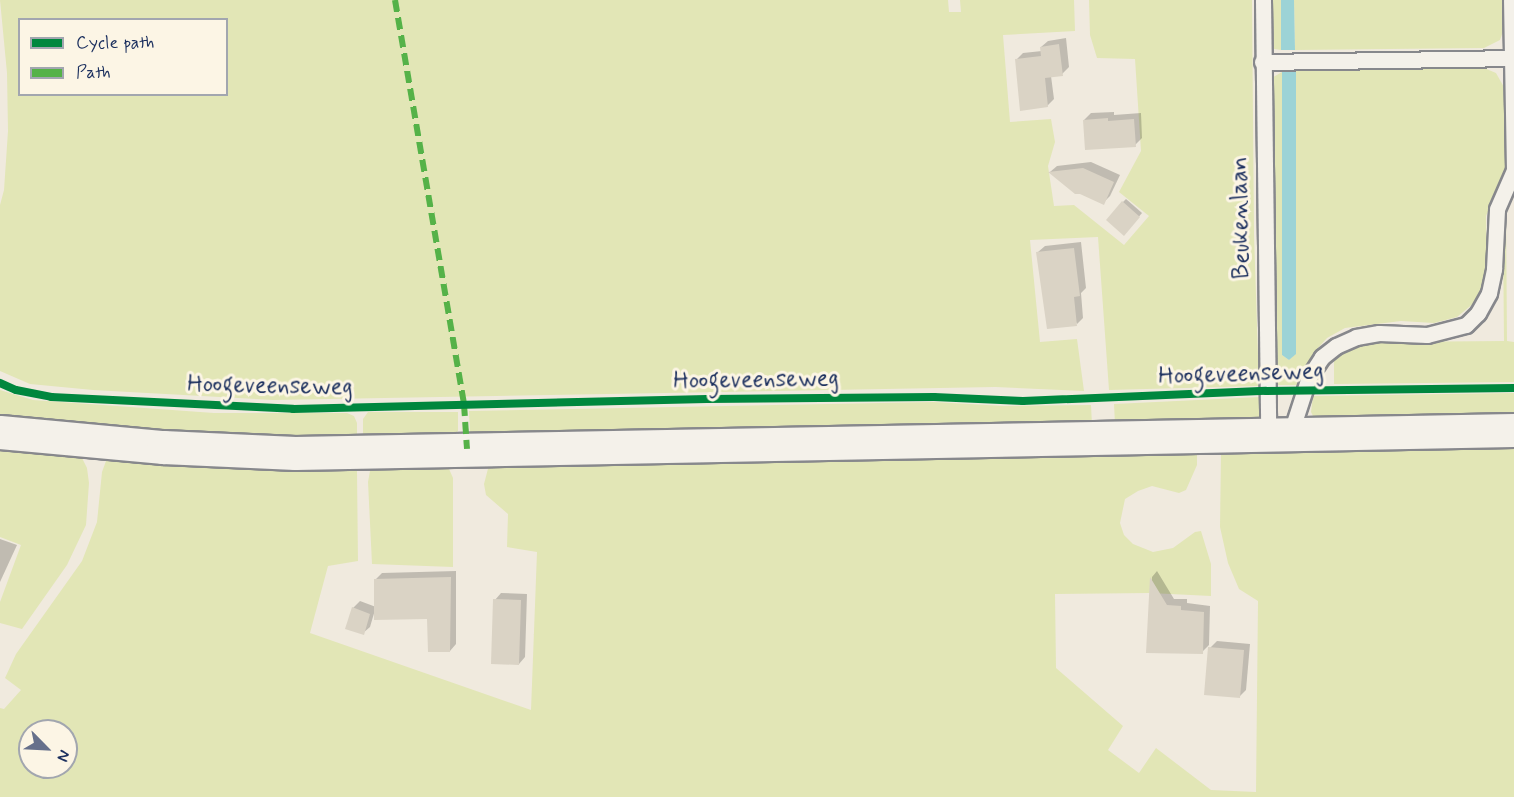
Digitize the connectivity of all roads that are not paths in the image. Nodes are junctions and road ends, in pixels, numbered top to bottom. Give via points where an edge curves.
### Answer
1 (1263, 0) edge
2 (1511, 0) edge
3 (1511, 58) junction
4 (1262, 62) junction
5 (1514, 170) edge
6 (1514, 430) edge
7 (0, 432) edge
8 (1279, 435) junction

1 - 4 lane, Beukenlaan
2 - 3 lane
3 - 4 lane
3 - 5 lane
4 - 8 lane, Beukenlaan
5 - 8 lane via 1497,209 1494,269 1489,293 1478,313 1466,325 1427,335 1379,333 1336,346 1322,357 1309,377
6 - 8 main road
7 - 8 main road via 163,447 295,453

